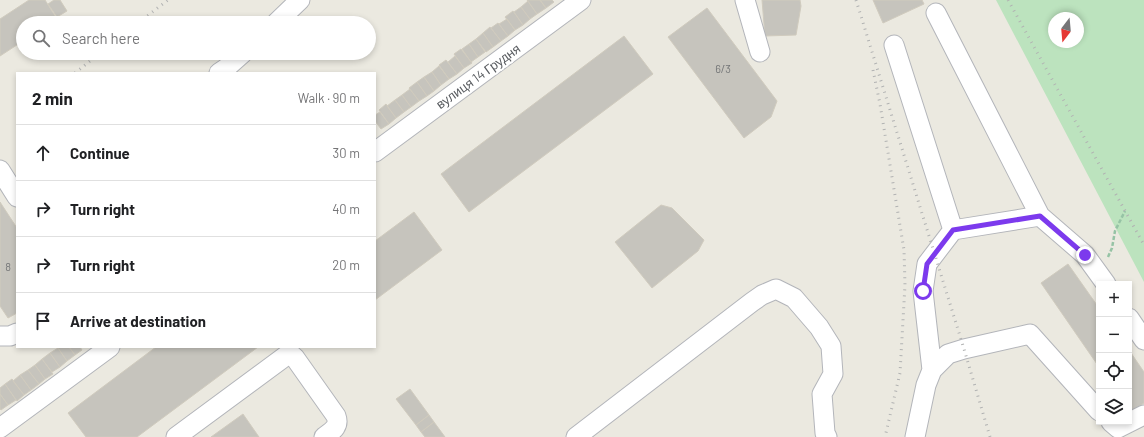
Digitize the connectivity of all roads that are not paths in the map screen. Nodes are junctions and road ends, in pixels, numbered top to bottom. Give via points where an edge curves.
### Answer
1 (300, 0) edge
2 (581, 0) edge
3 (745, 0) edge
4 (936, 12) dead end
5 (283, 16) edge
6 (894, 45) dead end
7 (760, 52) dead end
8 (235, 60) edge
9 (220, 72) edge
10 (376, 151) edge
11 (0, 170) edge
12 (16, 195) edge
13 (1040, 216) junction
14 (953, 230) junction
15 (1103, 279) edge
16 (1132, 322) edge
17 (16, 333) edge
18 (0, 336) edge
19 (1144, 340) edge
20 (109, 348) edge
21 (932, 370) junction
22 (1096, 408) edge
23 (1144, 415) edge
24 (1132, 421) edge
25 (1114, 425) edge
26 (1124, 425) edge
27 (0, 428) edge
28 (176, 437) edge
29 (324, 437) edge
30 (576, 437) edge
31 (827, 437) edge
32 (915, 437) edge

1 - 5 street
2 - 10 street, вулиця 14 Грудня
3 - 7 street
4 - 13 street
6 - 14 street
8 - 9 street
11 - 12 street
13 - 14 street
13 - 15 street via 1085,255
14 - 21 street via 927,264 923,291
16 - 19 street
17 - 18 street
20 - 27 street
21 - 22 street via 948,354 1030,334
21 - 32 street via 926,385
23 - 24 street
25 - 26 street via 1118,428
28 - 29 street via 289,354 295,358 336,416 337,426
30 - 31 street via 752,302 776,289 794,298 819,327 831,346 833,374 822,394

